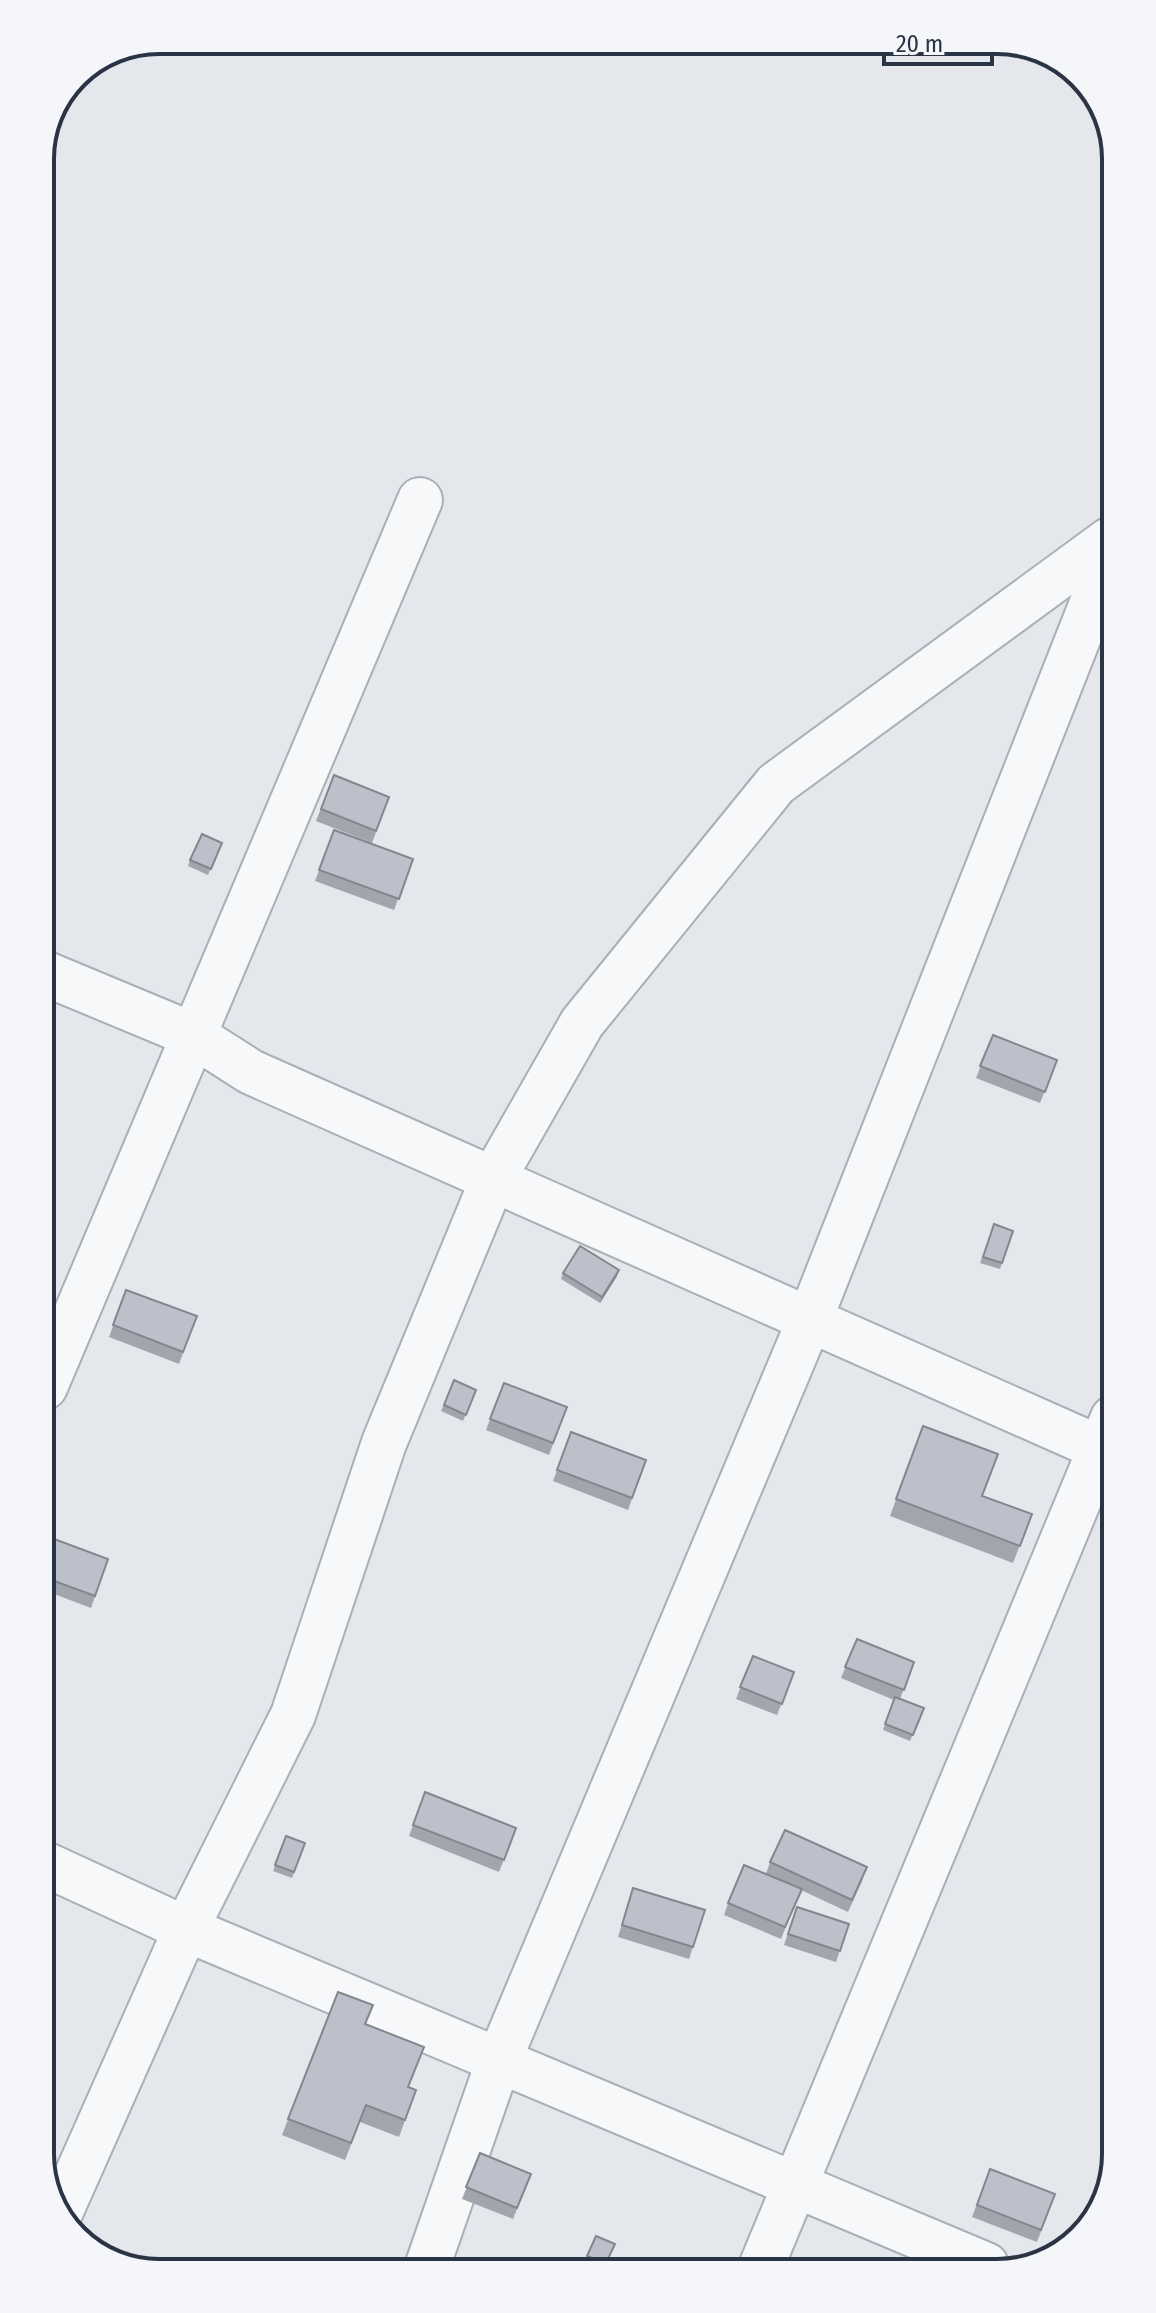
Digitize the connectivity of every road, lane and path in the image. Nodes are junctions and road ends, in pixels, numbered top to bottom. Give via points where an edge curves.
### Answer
1 (420, 500) dead end
2 (1102, 545) edge
3 (1102, 578) edge
4 (54, 977) edge
5 (193, 1035) junction
6 (493, 1179) junction
7 (810, 1319) junction
8 (54, 1366) edge
9 (1102, 1437) edge
10 (1102, 1457) edge
11 (54, 1868) edge
12 (186, 1929) junction
13 (499, 2060) junction
14 (794, 2184) junction
15 (65, 2201) edge
16 (430, 2259) edge
17 (764, 2259) edge
18 (972, 2259) edge

1 - 5 street
2 - 6 street via 776,784 582,1023
3 - 7 street
4 - 5 street
5 - 6 street via 251,1072
5 - 8 street
6 - 7 street
6 - 12 street via 384,1443 293,1715
7 - 9 street
7 - 13 street
10 - 14 street
11 - 12 street
12 - 13 street
12 - 15 street
13 - 14 street
13 - 16 street
14 - 17 street
14 - 18 street

